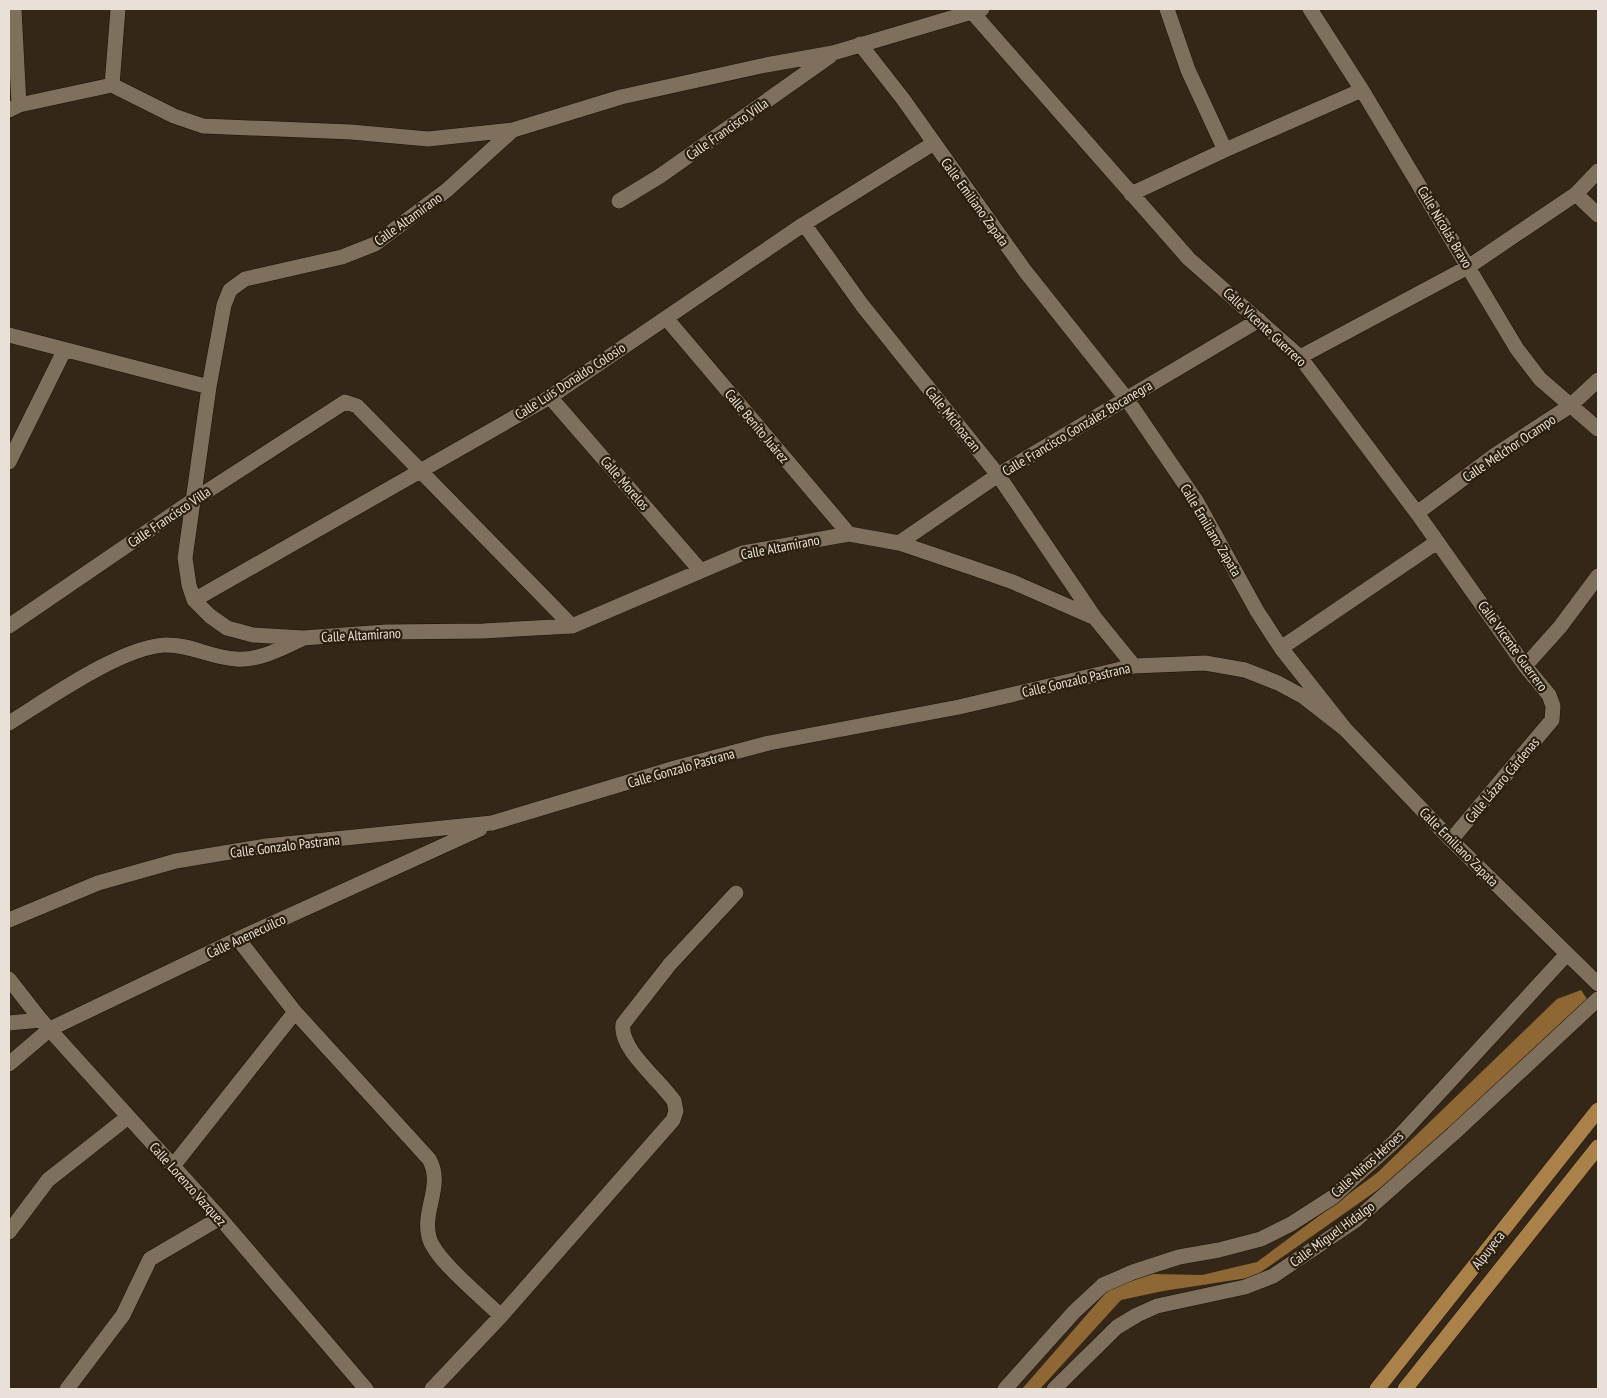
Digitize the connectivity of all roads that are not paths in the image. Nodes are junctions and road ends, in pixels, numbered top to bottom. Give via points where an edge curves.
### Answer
1 (14, 9) edge
2 (118, 9) edge
3 (1167, 9) edge
4 (1310, 9) edge
5 (978, 10) edge
6 (860, 44) junction
7 (833, 53) junction
8 (112, 85) junction
9 (1362, 90) junction
10 (14, 108) edge
11 (513, 130) junction
12 (934, 143) junction
13 (1225, 150) junction
14 (1598, 171) edge
15 (1131, 194) junction
16 (1576, 194) junction
17 (619, 201) dead end
18 (1598, 215) edge
19 (804, 224) junction
20 (1468, 266) junction
21 (666, 318) junction
22 (1259, 320) junction
23 (9, 335) edge
24 (64, 351) junction
25 (1300, 357) junction
26 (1598, 380) edge
27 (209, 387) junction
28 (550, 397) junction
29 (1126, 398) junction
30 (1570, 406) junction
31 (1598, 430) edge
32 (9, 462) edge
33 (420, 471) junction
34 (998, 475) junction
35 (192, 501) junction
36 (1417, 514) junction
37 (849, 534) junction
38 (1437, 542) junction
39 (899, 544) junction
40 (700, 570) junction
41 (1598, 576) edge
42 (194, 600) junction
43 (1095, 618) junction
44 (9, 626) edge
45 (572, 626) junction
46 (303, 638) junction
47 (1281, 648) junction
48 (1134, 666) junction
49 (1525, 666) junction
50 (1552, 720) joint
51 (9, 723) edge
52 (1345, 729) junction
53 (492, 823) junction
54 (1451, 840) junction
55 (736, 893) dead end
56 (9, 920) edge
57 (238, 939) junction
58 (1566, 954) junction
59 (9, 979) edge
60 (1598, 984) edge
61 (1598, 999) edge
62 (295, 1012) junction
63 (9, 1024) edge
64 (46, 1025) junction
65 (9, 1064) edge
66 (1598, 1110) edge
67 (128, 1117) junction
68 (1598, 1147) edge
69 (173, 1166) junction
70 (220, 1218) junction
71 (9, 1232) edge
72 (502, 1316) junction
73 (67, 1389) edge
74 (366, 1389) edge
75 (432, 1389) edge
76 (1005, 1389) edge
77 (1054, 1389) edge
78 (1377, 1389) edge
79 (1405, 1389) edge

1 - 10 street
2 - 8 street
3 - 13 street via 1188,70
4 - 9 street, Calle Nicolás Bravo
5 - 6 street
5 - 15 street, Calle Vicente Guerrero
6 - 7 street
6 - 12 street, Calle Emiliano Zapata
7 - 11 street via 621,97
7 - 17 street, Calle Francisco Villa via 676,165
8 - 10 street
8 - 11 street via 174,116 203,126 351,132 428,139
9 - 13 street
9 - 20 street, Calle Nicolás Bravo
11 - 27 street, Calle Altamirano via 447,190 375,244 342,257 244,279 236,284 226,297
12 - 19 street, Calle Luis Donaldo Colosio
12 - 29 street, Calle Emiliano Zapata via 1025,271
13 - 15 street
14 - 16 street
15 - 22 street, Calle Vicente Guerrero via 1189,259
16 - 18 street
16 - 20 street
19 - 21 street, Calle Luis Donaldo Colosio
19 - 34 street, Calle Michoacan via 862,305
20 - 25 street
20 - 30 street, Calle Nicolás Bravo via 1517,349 1540,379
21 - 28 street, Calle Luis Donaldo Colosio
21 - 37 street, Calle Benito Juárez
22 - 25 street, Calle Vicente Guerrero
22 - 29 street, Calle Francisco González Bocanegra
23 - 24 street
24 - 27 street
24 - 32 street
25 - 36 street, Calle Vicente Guerrero
26 - 30 street, Calle Melchor Ocampo
27 - 35 street, Calle Altamirano
28 - 33 street, Calle Luis Donaldo Colosio
28 - 40 street, Calle Morelos
29 - 34 street, Calle Francisco González Bocanegra
29 - 47 street, Calle Emiliano Zapata via 1197,502
30 - 31 street, Calle Nicolás Bravo
30 - 36 street, Calle Melchor Ocampo via 1495,455
33 - 35 street, Calle Francisco Villa via 357,406 346,402
33 - 42 street, Calle Luis Donaldo Colosio
33 - 45 street
34 - 39 street, Calle Francisco González Bocanegra
34 - 43 street, Calle Michoacan
35 - 42 street, Calle Altamirano via 185,558 188,585
35 - 44 street, Calle Francisco Villa
36 - 38 street, Calle Vicente Guerrero
37 - 39 street, Calle Altamirano
37 - 40 street, Calle Altamirano via 764,547
38 - 47 street
38 - 49 street, Calle Vicente Guerrero
39 - 43 street, Calle Altamirano via 1013,582
40 - 45 street, Calle Altamirano
41 - 49 street via 1560,627
42 - 46 street, Calle Altamirano via 226,628 253,635
43 - 48 street, Calle Altamirano
45 - 46 street, Calle Altamirano
46 - 51 street via 276,650 237,659 181,646 145,648 73,684
47 - 52 street, Calle Emiliano Zapata
48 - 52 street, Calle Gonzalo Pastrana via 1206,663 1245,670 1304,697
48 - 53 street, Calle Gonzalo Pastrana via 959,707 769,744 674,768
49 - 50 street, Calle Vicente Guerrero via 1549,695 1553,706
50 - 54 street, Calle Lázaro Cárdenas
52 - 54 street, Calle Emiliano Zapata
53 - 56 street, Calle Gonzalo Pastrana via 266,846 176,861 98,883
53 - 57 street, Calle Anenecuilco
54 - 58 street, Calle Emiliano Zapata
55 - 72 street via 670,964 623,1024 626,1045 674,1101 674,1120
57 - 62 street
57 - 64 street, Calle Anenecuilco
58 - 60 street, Calle Emiliano Zapata
58 - 76 street, Calle Niños Héroes via 1400,1136 1333,1197 1292,1224 1261,1239 1179,1257 1103,1285 1074,1312
59 - 64 street, Calle Lorenzo Vazquez
61 - 77 street, Calle Miguel Hidalgo via 1356,1220 1273,1276 1245,1287 1157,1306 1137,1315 1117,1327
62 - 69 street
62 - 72 street via 429,1159 436,1174 428,1226 432,1246
63 - 64 street
64 - 65 street, Calle Anenecuilco
64 - 67 street, Calle Lorenzo Vazquez
66 - 78 main road, Alpuyeca
67 - 69 street, Calle Lorenzo Vazquez
67 - 71 street via 48,1180
68 - 79 main road, Alpuyeca
69 - 70 street, Calle Lorenzo Vazquez
70 - 73 street via 150,1260 123,1315
70 - 74 street, Calle Lorenzo Vazquez
72 - 75 street

